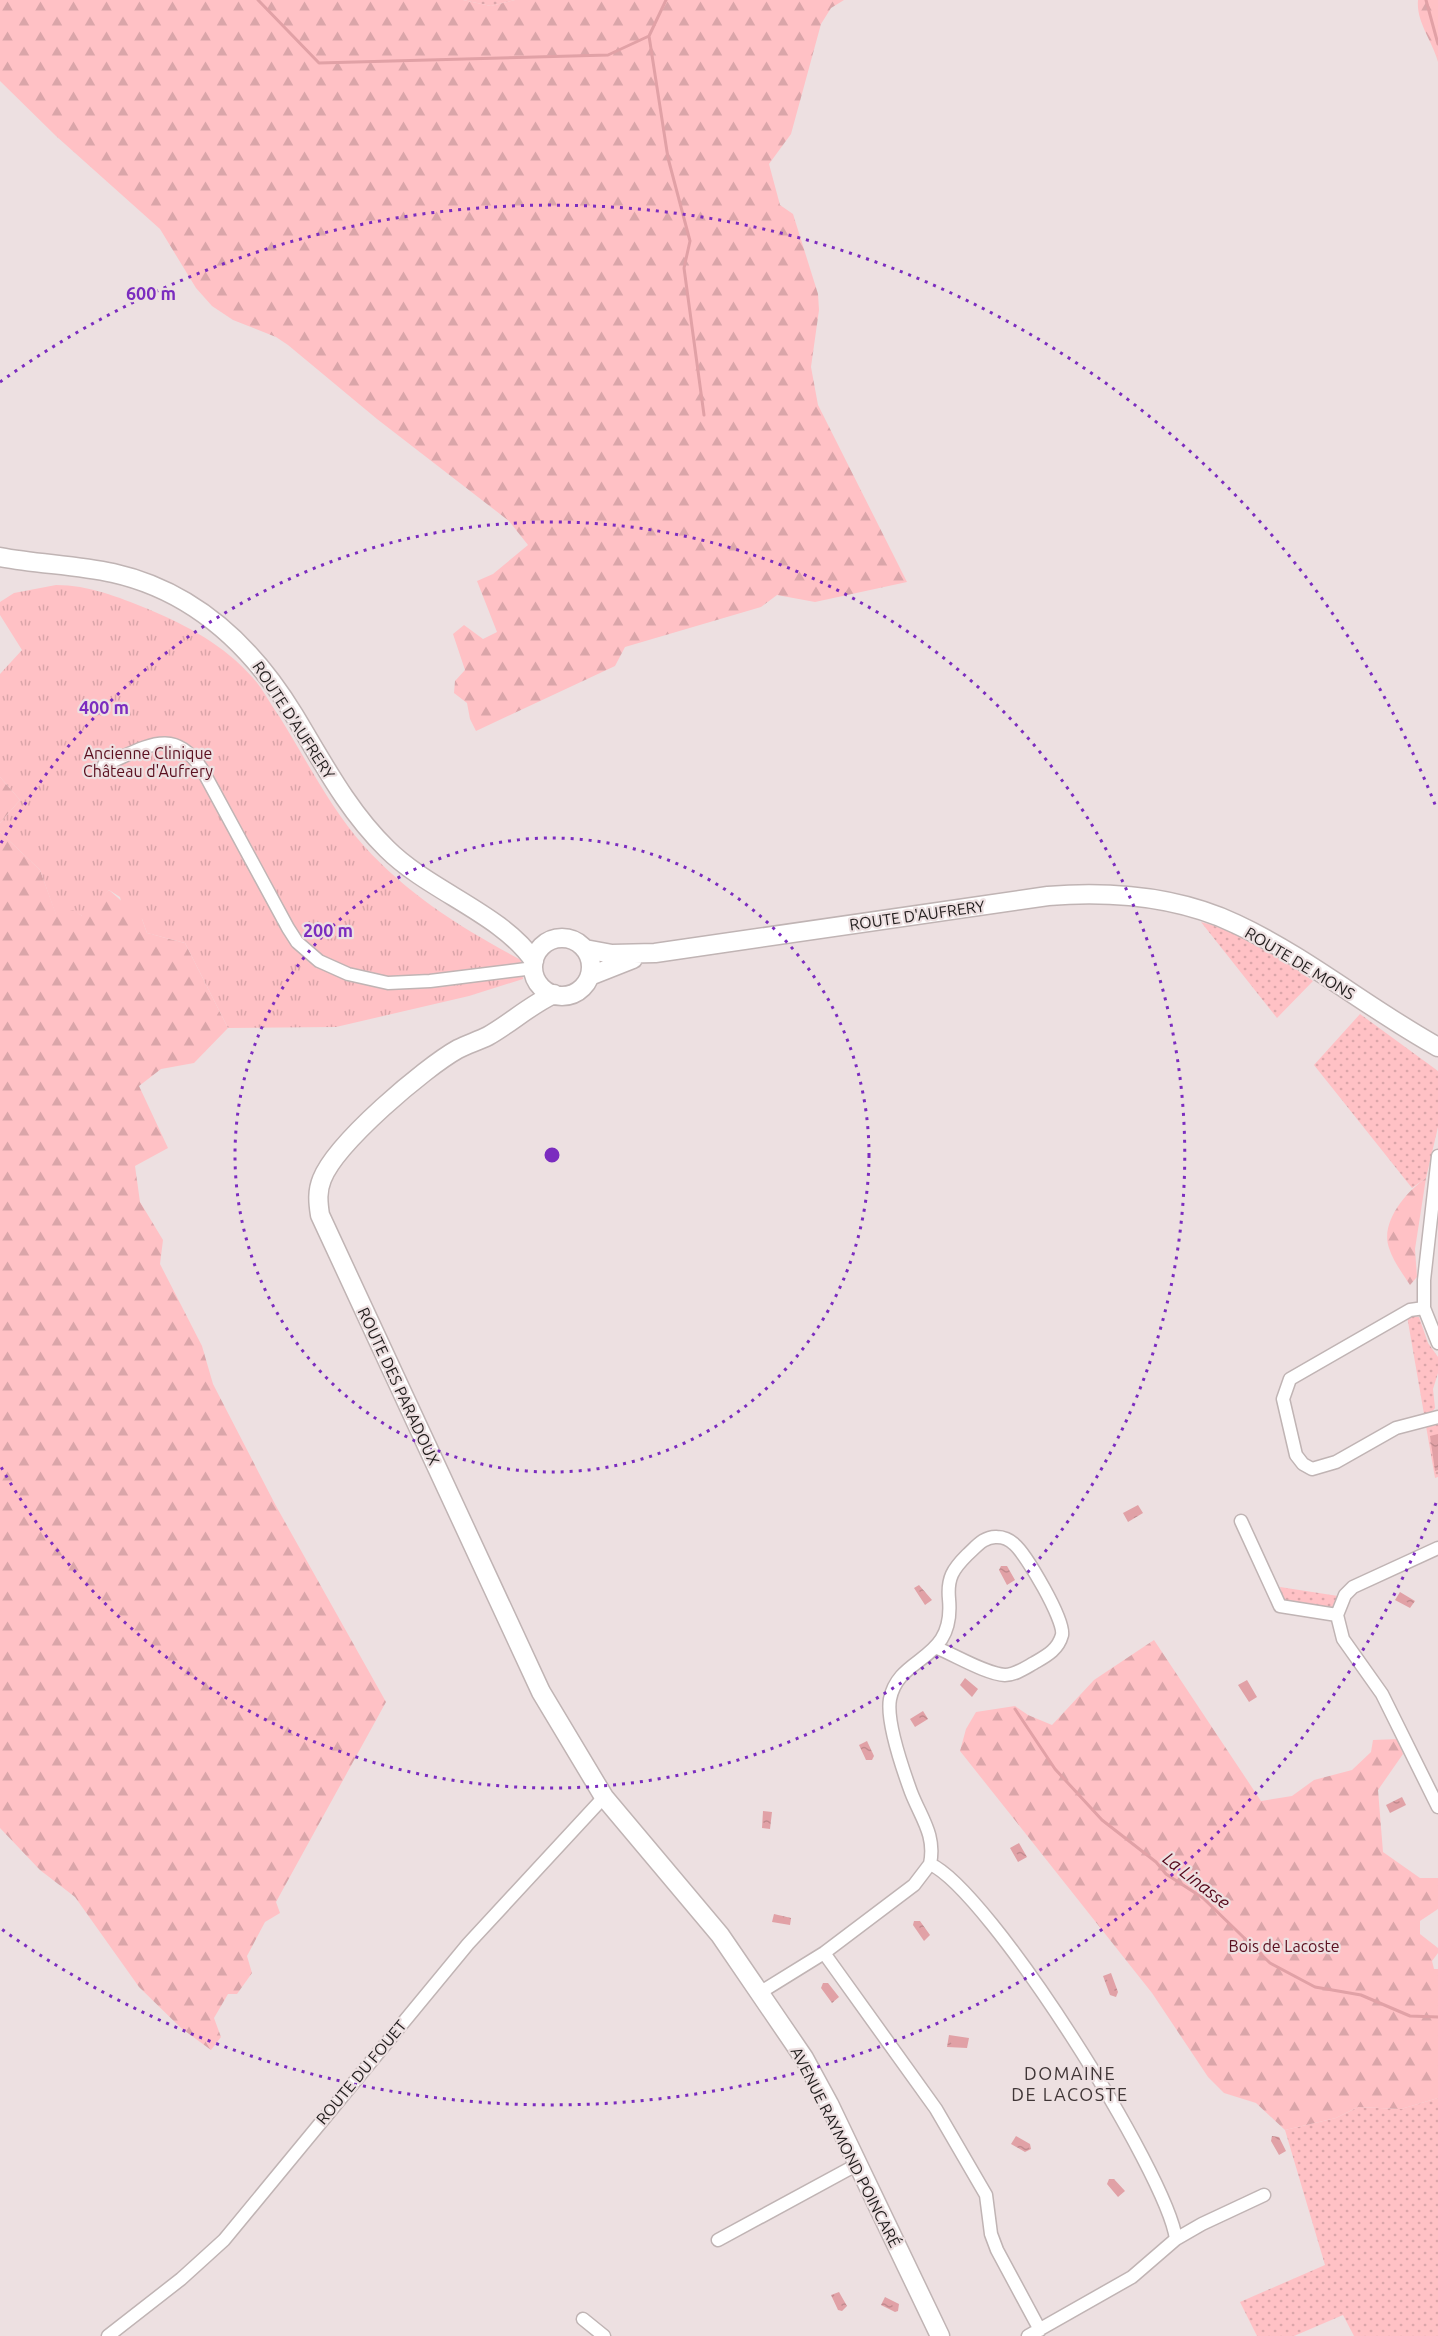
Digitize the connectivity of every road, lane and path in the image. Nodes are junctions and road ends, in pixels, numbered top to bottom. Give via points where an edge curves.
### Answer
1 (0, 557) edge
2 (37, 564) junction
3 (0, 569) edge
4 (104, 765) dead end
5 (1180, 905) joint
6 (486, 918) junction
7 (552, 940) junction
8 (585, 948) junction
9 (655, 953) junction
10 (534, 968) junction
11 (590, 976) junction
12 (554, 994) junction
13 (1383, 1015) junction
14 (498, 1029) junction
15 (1438, 1047) edge
16 (1438, 1057) edge
17 (1438, 1156) edge
18 (1424, 1308) junction
19 (1438, 1343) edge
20 (1438, 1417) edge
21 (1241, 1521) dead end
22 (1438, 1548) edge
23 (1337, 1615) junction
24 (937, 1648) junction
25 (604, 1797) junction
26 (1438, 1807) edge
27 (930, 1864) junction
28 (824, 1953) junction
29 (760, 1992) junction
30 (858, 2164) junction
31 (1264, 2195) dead end
32 (1176, 2239) junction
33 (718, 2240) dead end
34 (583, 2319) dead end
35 (1034, 2333) edge
36 (108, 2336) edge
37 (604, 2336) edge
38 (940, 2336) edge

1 - 2 main road, ROUTE D'AUFRERY
2 - 3 main road, ROUTE D'AUFRERY
2 - 6 main road, ROUTE D'AUFRERY via 87,568 144,582 222,627 268,675 366,827 405,866
4 - 10 street via 160,742 185,748 203,771 288,928 309,954 327,966 388,983
5 - 9 main road, ROUTE D'AUFRERY via 1108,894 1048,896
5 - 13 main road, ROUTE DE MONS via 1216,916 1268,940
6 - 7 main road, ROUTE D'AUFRERY via 530,936
6 - 10 main road, ROUTE D'AUFRERY via 523,946
7 - 8 main road via 570,939
7 - 10 main road via 537,952
8 - 9 main road, ROUTE D'AUFRERY via 612,954
8 - 11 main road
9 - 11 main road, ROUTE D'AUFRERY
10 - 12 main road via 545,990
10 - 14 main road via 524,998
11 - 12 main road via 580,990 563,996
12 - 14 main road
13 - 15 main road, ROUTE DE MONS
13 - 16 main road, ROUTE DE MONS
14 - 25 main road, ROUTE DES PARADOUX via 443,1059 374,1118 329,1166 320,1184 318,1202 326,1232 524,1657
17 - 18 street
18 - 19 street
18 - 20 street via 1410,1310 1290,1379 1283,1399 1296,1455 1312,1469 1336,1462 1396,1428
21 - 23 street via 1280,1606
22 - 23 street via 1353,1587
23 - 26 street via 1343,1640 1382,1694
24 - 24 street via 951,1611 948,1586 955,1567 983,1540 998,1537 1013,1543 1060,1619 1062,1634 1056,1648 1020,1671 1005,1675
24 - 27 street via 903,1676 895,1687 890,1708 911,1792 931,1836
25 - 29 main road, AVENUE RAYMOND POINCARÉ via 720,1935
25 - 36 street, ROUTE DU FOUET via 468,1944 224,2240 182,2279
27 - 28 street via 914,1885
27 - 32 street via 948,1875 986,1916 1109,2095 1145,2162
28 - 29 street
28 - 35 street via 936,2109 986,2195 991,2234
29 - 30 main road, AVENUE RAYMOND POINCARÉ via 804,2058
30 - 33 street
30 - 38 main road, AVENUE RAYMOND POINCARÉ
31 - 32 street
32 - 35 street via 1132,2277
34 - 37 street

